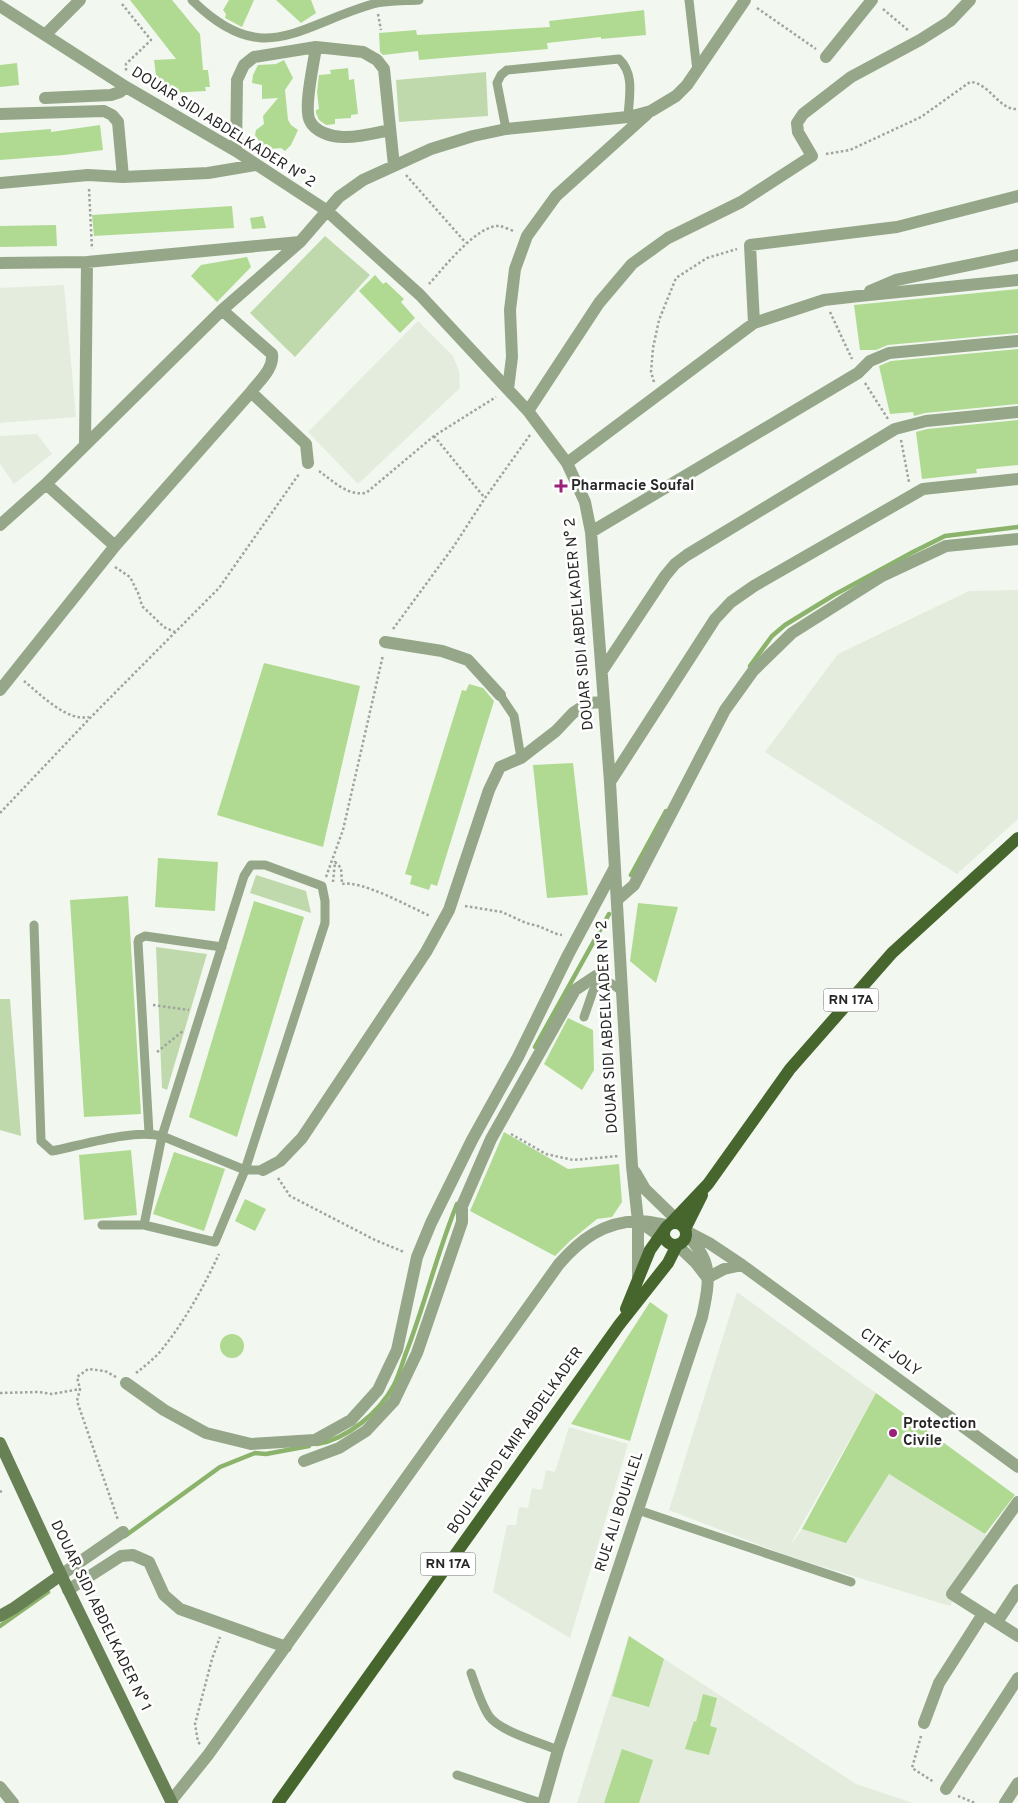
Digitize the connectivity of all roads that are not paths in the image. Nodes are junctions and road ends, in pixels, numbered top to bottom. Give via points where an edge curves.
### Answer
1 (80, 0) edge
2 (192, 0) edge
3 (419, 0) edge
4 (690, 0) edge
5 (745, 0) edge
6 (970, 0) edge
7 (368, 3) edge
8 (875, 3) edge
9 (0, 6) edge
10 (46, 34) junction
11 (316, 47) junction
12 (826, 57) road end
13 (697, 72) junction
14 (126, 87) junction
15 (45, 98) dead end
16 (651, 111) junction
17 (0, 114) edge
18 (628, 117) junction
19 (506, 129) junction
20 (390, 130) junction
21 (236, 151) junction
22 (256, 166) junction
23 (394, 166) junction
24 (123, 177) junction
25 (0, 182) edge
26 (1018, 196) edge
27 (326, 210) junction
28 (300, 242) junction
29 (1018, 255) edge
30 (90, 262) junction
31 (0, 263) edge
32 (1018, 280) edge
33 (859, 296) junction
34 (222, 310) junction
35 (754, 323) junction
36 (1018, 341) edge
37 (508, 389) junction
38 (251, 392) junction
39 (528, 411) junction
40 (1018, 412) edge
41 (85, 444) junction
42 (308, 463) road end
43 (568, 463) junction
44 (1018, 479) edge
45 (46, 484) junction
46 (0, 525) edge
47 (591, 532) junction
48 (1018, 539) edge
49 (114, 546) junction
50 (385, 642) dead end
51 (602, 671) junction
52 (0, 690) edge
53 (500, 695) joint
54 (604, 702) junction
55 (521, 758) junction
56 (610, 782) junction
57 (1018, 838) edge
58 (614, 869) junction
59 (617, 900) junction
60 (34, 925) dead end
61 (222, 947) junction
62 (603, 978) junction
63 (622, 991) junction
64 (584, 1017) dead end
65 (149, 1133) junction
66 (162, 1136) junction
67 (629, 1160) junction
68 (267, 1168) joint
69 (246, 1170) junction
70 (638, 1221) junction
71 (102, 1225) dead end
72 (144, 1225) junction
73 (675, 1232) junction
74 (742, 1265) junction
75 (707, 1278) junction
76 (638, 1279) junction
77 (619, 1325) junction
78 (126, 1383) road end
79 (0, 1443) edge
80 (304, 1461) dead end
81 (1018, 1467) edge
82 (1018, 1502) edge
83 (638, 1510) junction
84 (123, 1532) road end
85 (61, 1575) junction
86 (851, 1582) dead end
87 (68, 1590) junction
88 (1018, 1590) edge
89 (983, 1614) junction
90 (0, 1616) edge
91 (997, 1622) junction
92 (1018, 1636) edge
93 (286, 1647) junction
94 (471, 1673) dead end
95 (1018, 1678) edge
96 (924, 1723) road end
97 (558, 1750) junction
98 (457, 1775) dead end
99 (1018, 1783) edge
100 (0, 1787) edge
101 (946, 1789) road end
102 (172, 1802) edge
103 (13, 1803) edge
104 (278, 1803) edge
105 (542, 1803) edge
106 (1005, 1803) edge

1 - 10 street
2 - 7 lane via 217,22 239,34 271,39 304,31
3 - 7 lane
4 - 13 lane
5 - 13 street
6 - 39 street via 950,21 850,77 803,114 797,123 798,132 812,156 741,202 668,238 632,264 599,303
8 - 12 street
9 - 10 street, DOUAR SIDI ABDELKADER N° 2
10 - 14 street, DOUAR SIDI ABDELKADER N° 2
11 - 20 street via 362,52 377,60 384,69
11 - 20 street via 308,103 309,119 314,127 345,138
11 - 21 street via 254,57 244,66 237,80
13 - 16 street via 676,96
14 - 15 street via 111,95
14 - 21 street, DOUAR SIDI ABDELKADER N° 2
16 - 18 street
16 - 37 street via 556,196 527,236 515,269
17 - 24 street via 104,110 118,122
18 - 19 street
18 - 19 lane via 630,77 619,59 507,70 497,83
19 - 23 street via 432,149
20 - 23 street
21 - 22 street, DOUAR SIDI ABDELKADER N° 2
22 - 24 street
22 - 27 street, DOUAR SIDI ABDELKADER N° 2
23 - 27 street via 363,180
24 - 25 street via 88,175
26 - 35 street via 896,227 750,245
27 - 28 street
27 - 37 street, DOUAR SIDI ABDELKADER N° 2 via 420,295
28 - 30 street
28 - 34 street
29 - 33 street via 896,280
30 - 31 street
30 - 41 street
32 - 33 street
33 - 35 street via 824,300
34 - 38 street via 272,354 273,362
34 - 41 street
35 - 43 street
36 - 47 street via 889,353 870,361 858,373
37 - 39 street, DOUAR SIDI ABDELKADER N° 2
38 - 42 street via 306,444
38 - 49 street
39 - 43 street, DOUAR SIDI ABDELKADER N° 2
40 - 51 street via 926,421 896,430 687,555 675,564
41 - 45 street
43 - 47 street, DOUAR SIDI ABDELKADER N° 2 via 585,502
44 - 56 street via 923,489 731,602 715,619
45 - 46 street
45 - 49 street
47 - 51 street, DOUAR SIDI ABDELKADER N° 2
48 - 59 street via 946,546 882,576 792,633 753,671 725,710 634,885
49 - 52 street
50 - 53 street via 442,651 468,660
51 - 54 street, DOUAR SIDI ABDELKADER N° 2
53 - 55 lane via 514,716
54 - 55 street via 588,704 573,713
54 - 56 street, DOUAR SIDI ABDELKADER N° 2
55 - 68 street via 500,767 489,790 449,910 426,952 302,1138 280,1161
56 - 58 street, DOUAR SIDI ABDELKADER N° 2
57 - 73 main road, RN 17A via 892,953 790,1069
58 - 59 street, DOUAR SIDI ABDELKADER N° 2
58 - 78 street via 431,1223 417,1257 397,1350 378,1390 351,1420 315,1440 251,1444 206,1433 164,1410
59 - 63 street, DOUAR SIDI ABDELKADER N° 2
60 - 65 lane via 41,1141 52,1151
61 - 65 lane via 145,936 139,939
61 - 66 lane
61 - 69 lane via 244,876 251,865 265,865 322,886 325,923
62 - 63 lane
62 - 64 lane via 593,991
62 - 80 street via 596,976 575,990 491,1139 462,1206 462,1222 417,1353 394,1401 366,1430 339,1448
63 - 67 street, DOUAR SIDI ABDELKADER N° 2
65 - 66 lane
66 - 69 lane
66 - 72 lane
67 - 70 street, DOUAR SIDI ABDELKADER N° 2
67 - 73 street, DOUAR SIDI ABDELKADER N° 2
68 - 69 lane
69 - 72 lane via 215,1242
70 - 73 street
70 - 76 street, DOUAR SIDI ABDELKADER N° 2
70 - 93 street via 617,1224 590,1235 559,1264
71 - 72 lane
73 - 74 street, CITÉ JOLY via 709,1243
73 - 75 street, DOUAR SIDI ABDELKADER N° 2
73 - 76 main road, RN 17A via 650,1250
73 - 77 main road, BOULEVARD EMIR ABDELKADER / RN 17A via 668,1263
74 - 75 street via 724,1269
74 - 81 street, CITÉ JOLY
75 - 83 street, RUE ALI BOUHLEL via 702,1317
76 - 77 main road, RN 17A
77 - 104 main road, BOULEVARD EMIR ABDELKADER / RN 17A
79 - 85 street, DOUAR SIDI ABDELKADER N° 1
82 - 89 street via 952,1594
83 - 86 lane
83 - 97 street, RUE ALI BOUHLEL
84 - 85 street
85 - 87 street, DOUAR SIDI ABDELKADER N° 1
85 - 90 street
87 - 93 street via 121,1556 133,1555 149,1562 164,1595 180,1609
87 - 102 street, DOUAR SIDI ABDELKADER N° 1
88 - 91 street
89 - 91 street
89 - 96 street via 939,1683
91 - 92 street
93 - 102 street
94 - 97 lane via 493,1722
95 - 101 street
97 - 105 street, RUE ALI BOUHLEL
98 - 105 lane
99 - 106 street
100 - 103 street

